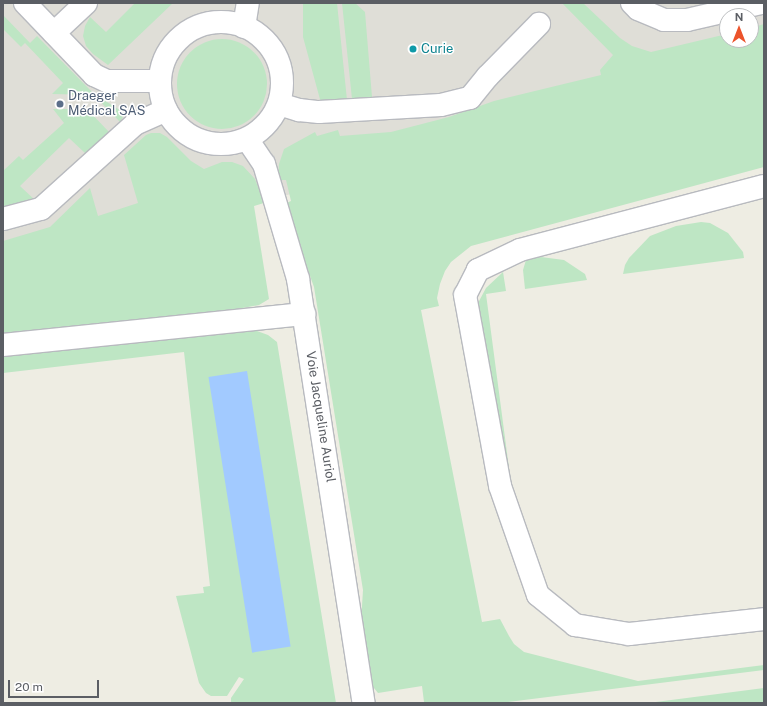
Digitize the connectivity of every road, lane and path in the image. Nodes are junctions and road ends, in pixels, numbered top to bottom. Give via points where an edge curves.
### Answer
1 (25, 3) edge
2 (86, 3) edge
3 (248, 3) edge
4 (632, 3) edge
5 (761, 3) edge
6 (539, 24) dead end
7 (244, 27) junction
8 (54, 33) junction
9 (160, 81) junction
10 (279, 104) junction
11 (166, 110) junction
12 (248, 139) junction
13 (764, 186) edge
14 (3, 219) edge
15 (304, 314) junction
16 (3, 345) edge
17 (764, 619) edge
18 (364, 703) edge

1 - 8 street
2 - 8 street
3 - 7 street
4 - 5 street via 638,9 664,20 687,20
6 - 10 street via 470,98 441,105 319,112
7 - 9 street via 217,23 195,28 181,37 170,50 163,64
7 - 10 street via 273,50 280,67 282,86
8 - 9 street via 94,76 107,80
9 - 11 street via 161,96
10 - 12 street via 265,126
11 - 12 street via 177,126 192,138 216,144 229,144
11 - 14 street via 134,124 40,209
12 - 15 street, Voie Jacqueline Auriol via 264,164 294,265
13 - 17 street via 520,250 478,270 465,295 500,486 538,595 575,625 629,634
15 - 16 street
15 - 18 street, Voie Jacqueline Auriol

